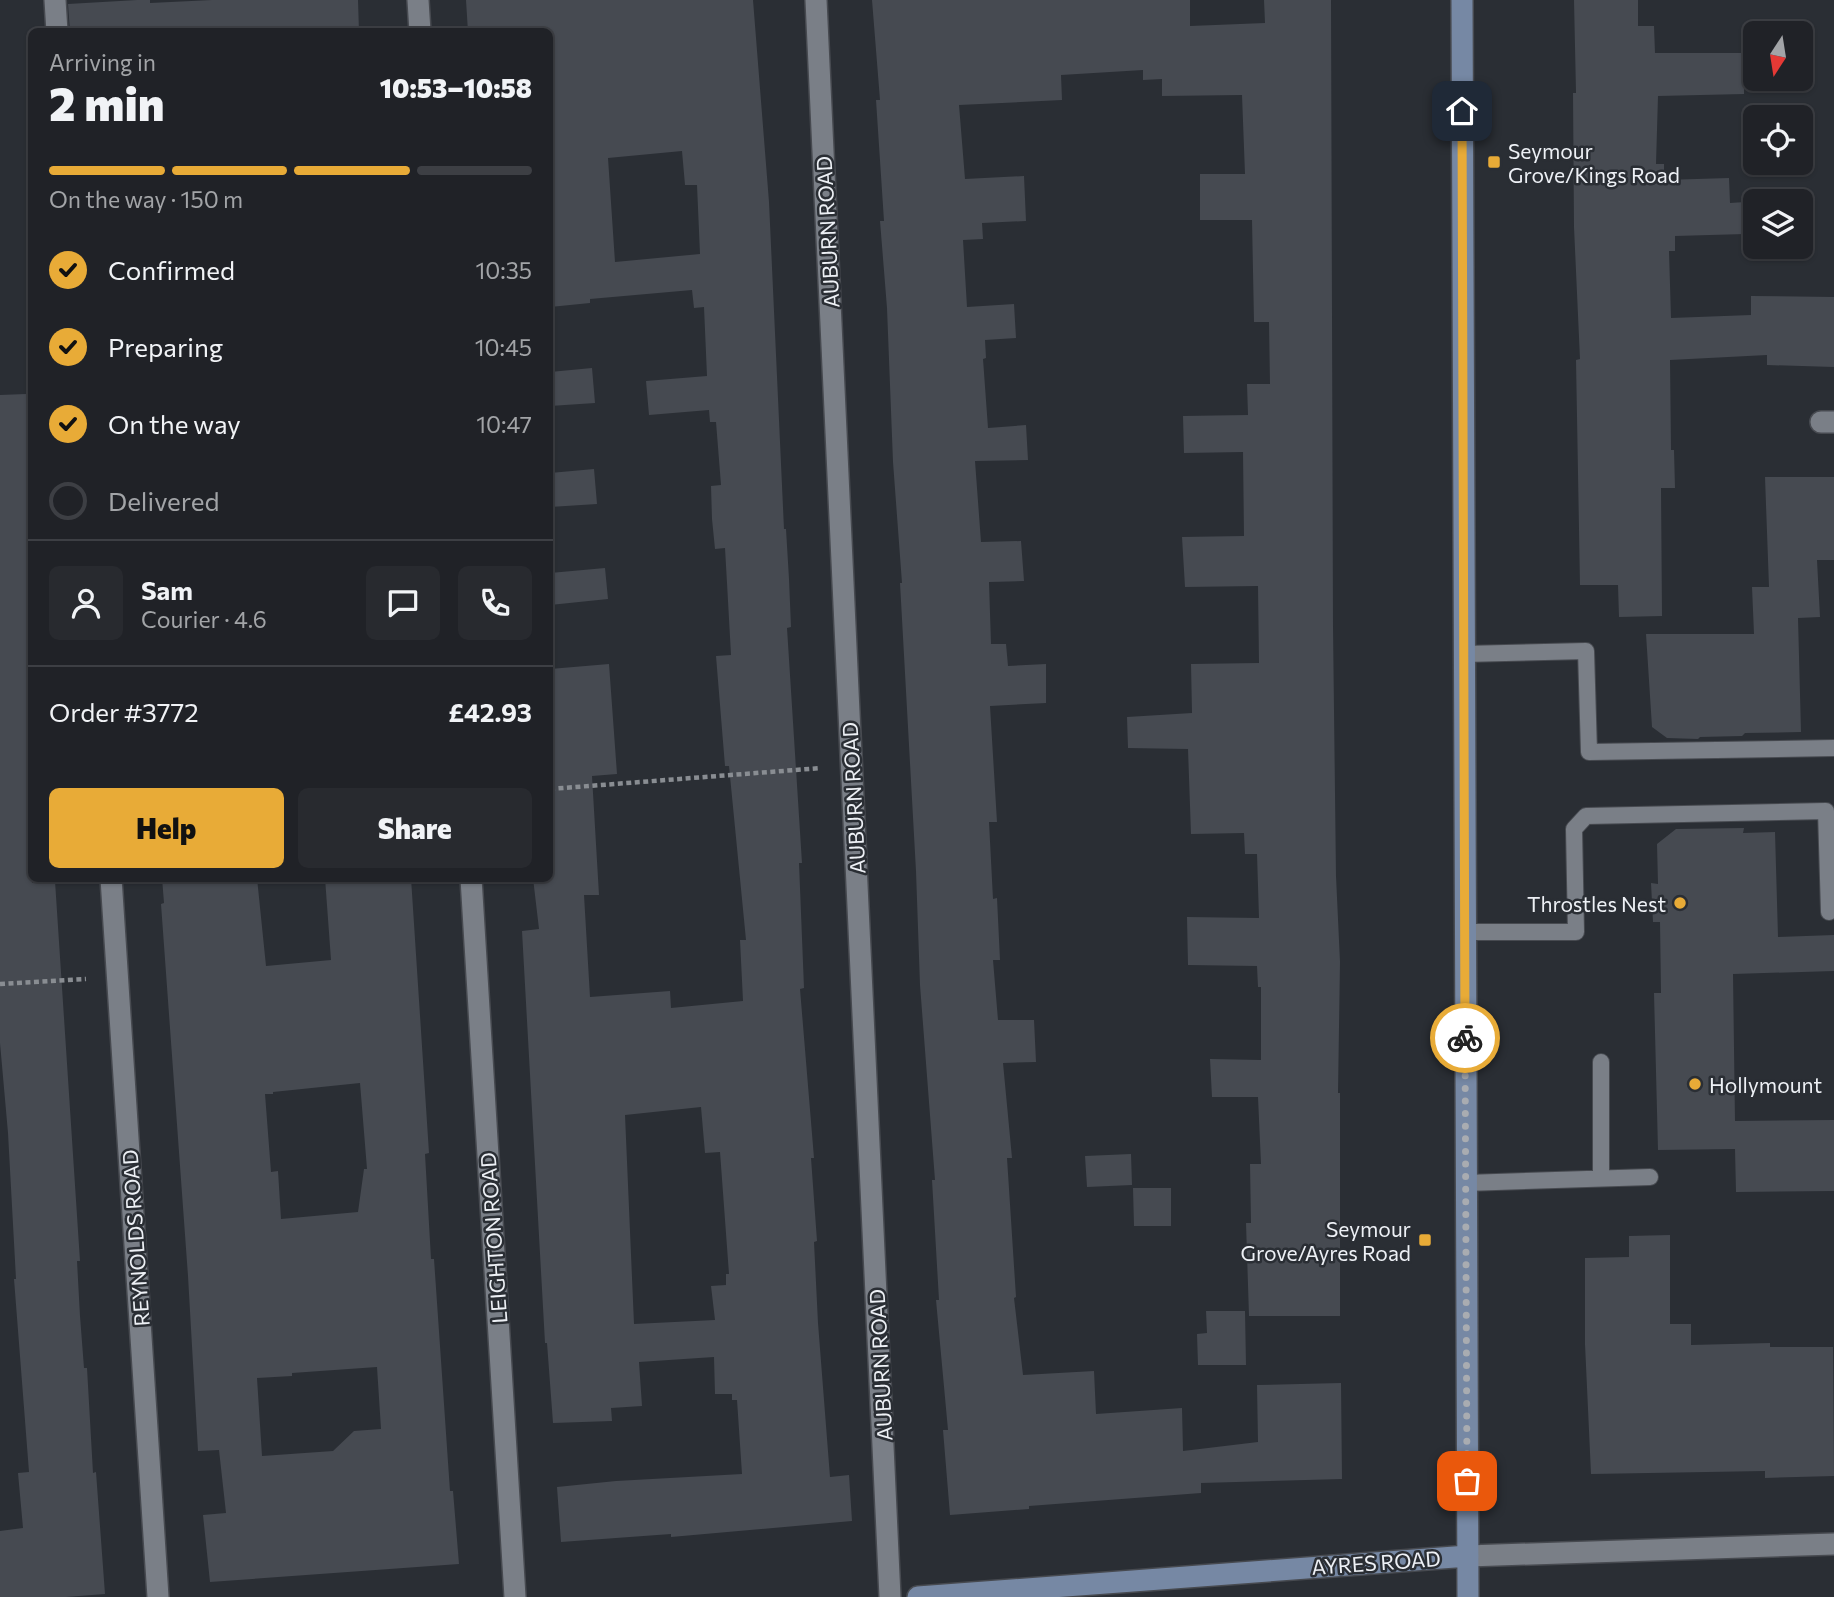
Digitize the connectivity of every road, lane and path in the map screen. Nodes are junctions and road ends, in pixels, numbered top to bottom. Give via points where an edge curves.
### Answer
1 (55, 0) edge
2 (418, 0) edge
3 (816, 0) edge
4 (1462, 0) edge
5 (57, 28) edge
6 (420, 28) edge
7 (1464, 654) junction
8 (1834, 748) edge
9 (852, 766) junction
10 (553, 789) edge
11 (111, 882) edge
12 (471, 882) edge
13 (1829, 912) dead end
14 (1465, 932) junction
15 (118, 977) junction
16 (0, 984) edge
17 (1601, 1062) dead end
18 (1650, 1177) dead end
19 (1601, 1178) junction
20 (1466, 1183) junction
21 (1834, 1544) edge
22 (1468, 1556) junction
23 (158, 1597) edge
24 (515, 1597) edge
25 (890, 1597) edge
26 (918, 1597) edge
27 (1468, 1597) edge

1 - 5 street
2 - 6 street
3 - 9 street, AUBURN ROAD
4 - 7 main road
7 - 8 lane via 1586,651 1589,752
7 - 14 main road
9 - 10 path
9 - 25 street, AUBURN ROAD
11 - 15 street, REYNOLDS ROAD
12 - 24 street, LEIGHTON ROAD
13 - 14 lane via 1826,811 1587,816 1574,829 1576,932
14 - 20 main road
15 - 16 path
15 - 23 street, REYNOLDS ROAD
17 - 19 lane
18 - 19 lane
19 - 20 lane
20 - 22 main road
21 - 22 street, AYRES ROAD
22 - 26 main road, AYRES ROAD
22 - 27 main road

